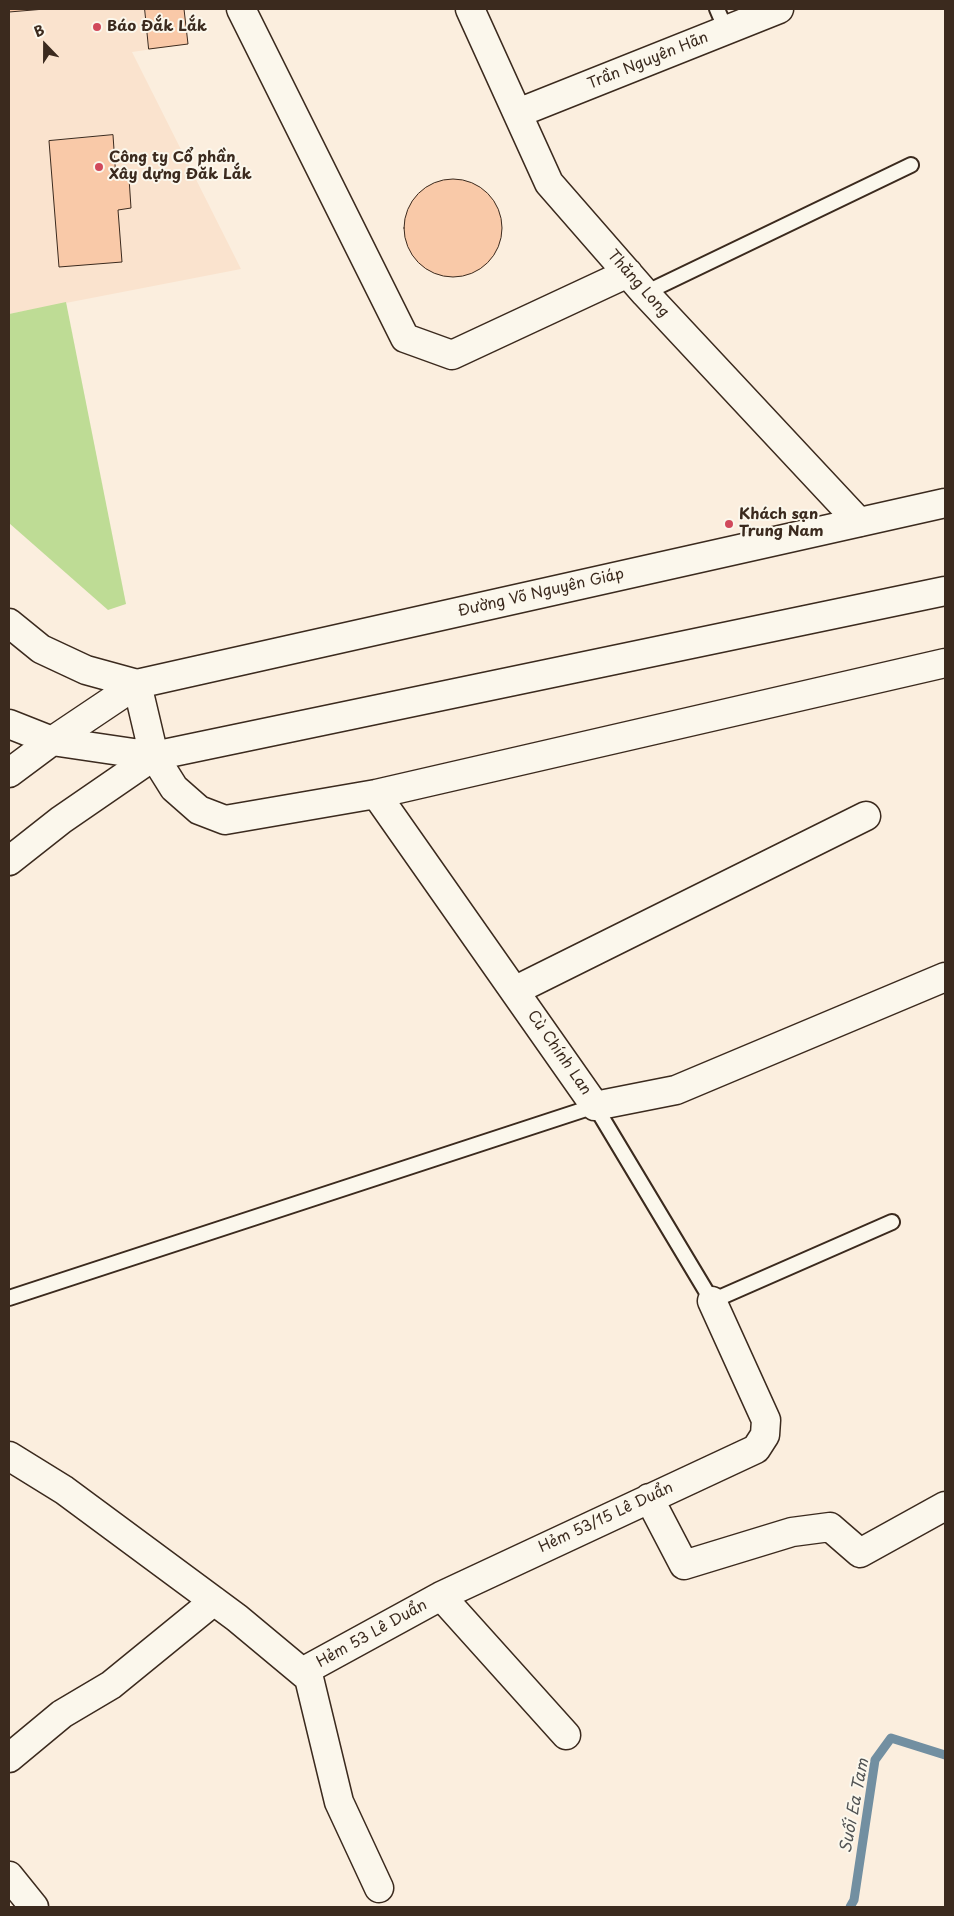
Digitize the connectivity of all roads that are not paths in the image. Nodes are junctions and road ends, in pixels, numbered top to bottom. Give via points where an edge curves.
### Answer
1 (240, 9) edge
2 (470, 9) edge
3 (779, 9) edge
4 (722, 19) edge
5 (518, 112) junction
6 (912, 165) dead end
7 (637, 283) junction
8 (945, 503) edge
9 (860, 522) junction
10 (945, 591) edge
11 (9, 623) edge
12 (944, 666) edge
13 (137, 684) junction
14 (9, 724) edge
15 (52, 740) junction
16 (154, 756) junction
17 (9, 773) edge
18 (376, 794) junction
19 (866, 816) dead end
20 (9, 861) edge
21 (945, 977) edge
22 (516, 990) junction
23 (595, 1106) junction
24 (892, 1222) dead end
25 (9, 1298) edge
26 (712, 1301) junction
27 (9, 1456) edge
28 (649, 1498) junction
29 (945, 1506) edge
30 (442, 1596) junction
31 (214, 1601) junction
32 (302, 1672) junction
33 (566, 1735) dead end
34 (9, 1758) edge
35 (9, 1876) edge
36 (379, 1888) dead end
37 (34, 1907) edge

1 - 7 street via 405,338 452,355
2 - 5 street, Thăng Long
3 - 4 street, Trần Nguyên Hãn
4 - 5 street, Trần Nguyên Hãn
5 - 7 street, Thăng Long via 549,183
6 - 7 lane
7 - 9 street, Thăng Long
8 - 9 street, Đường Võ Nguyên Giáp
9 - 13 street, Đường Võ Nguyên Giáp
10 - 16 street
11 - 13 street via 41,649 86,670
12 - 18 street
13 - 15 street
13 - 16 street
14 - 15 street
15 - 16 street
15 - 17 street
16 - 18 street via 180,794 199,810 225,820
16 - 20 street via 61,820
18 - 22 street, Cù Chính Lan
19 - 22 street
21 - 23 street, Cù Chính Lan via 676,1090
22 - 23 street, Cù Chính Lan
23 - 25 lane
23 - 26 lane
24 - 26 lane
26 - 28 street, Hẻm 53/15 Lê Duẩn via 766,1420 765,1434 756,1449
27 - 31 street via 64,1490
28 - 29 street via 684,1565 792,1532 830,1527 860,1553
28 - 30 street, Hẻm 53/15 Lê Duẩn
30 - 32 street, Hẻm 53 Lê Duẩn
30 - 33 street
31 - 32 street
31 - 34 street via 111,1685 62,1714
32 - 36 street via 309,1678 339,1802
35 - 37 street

